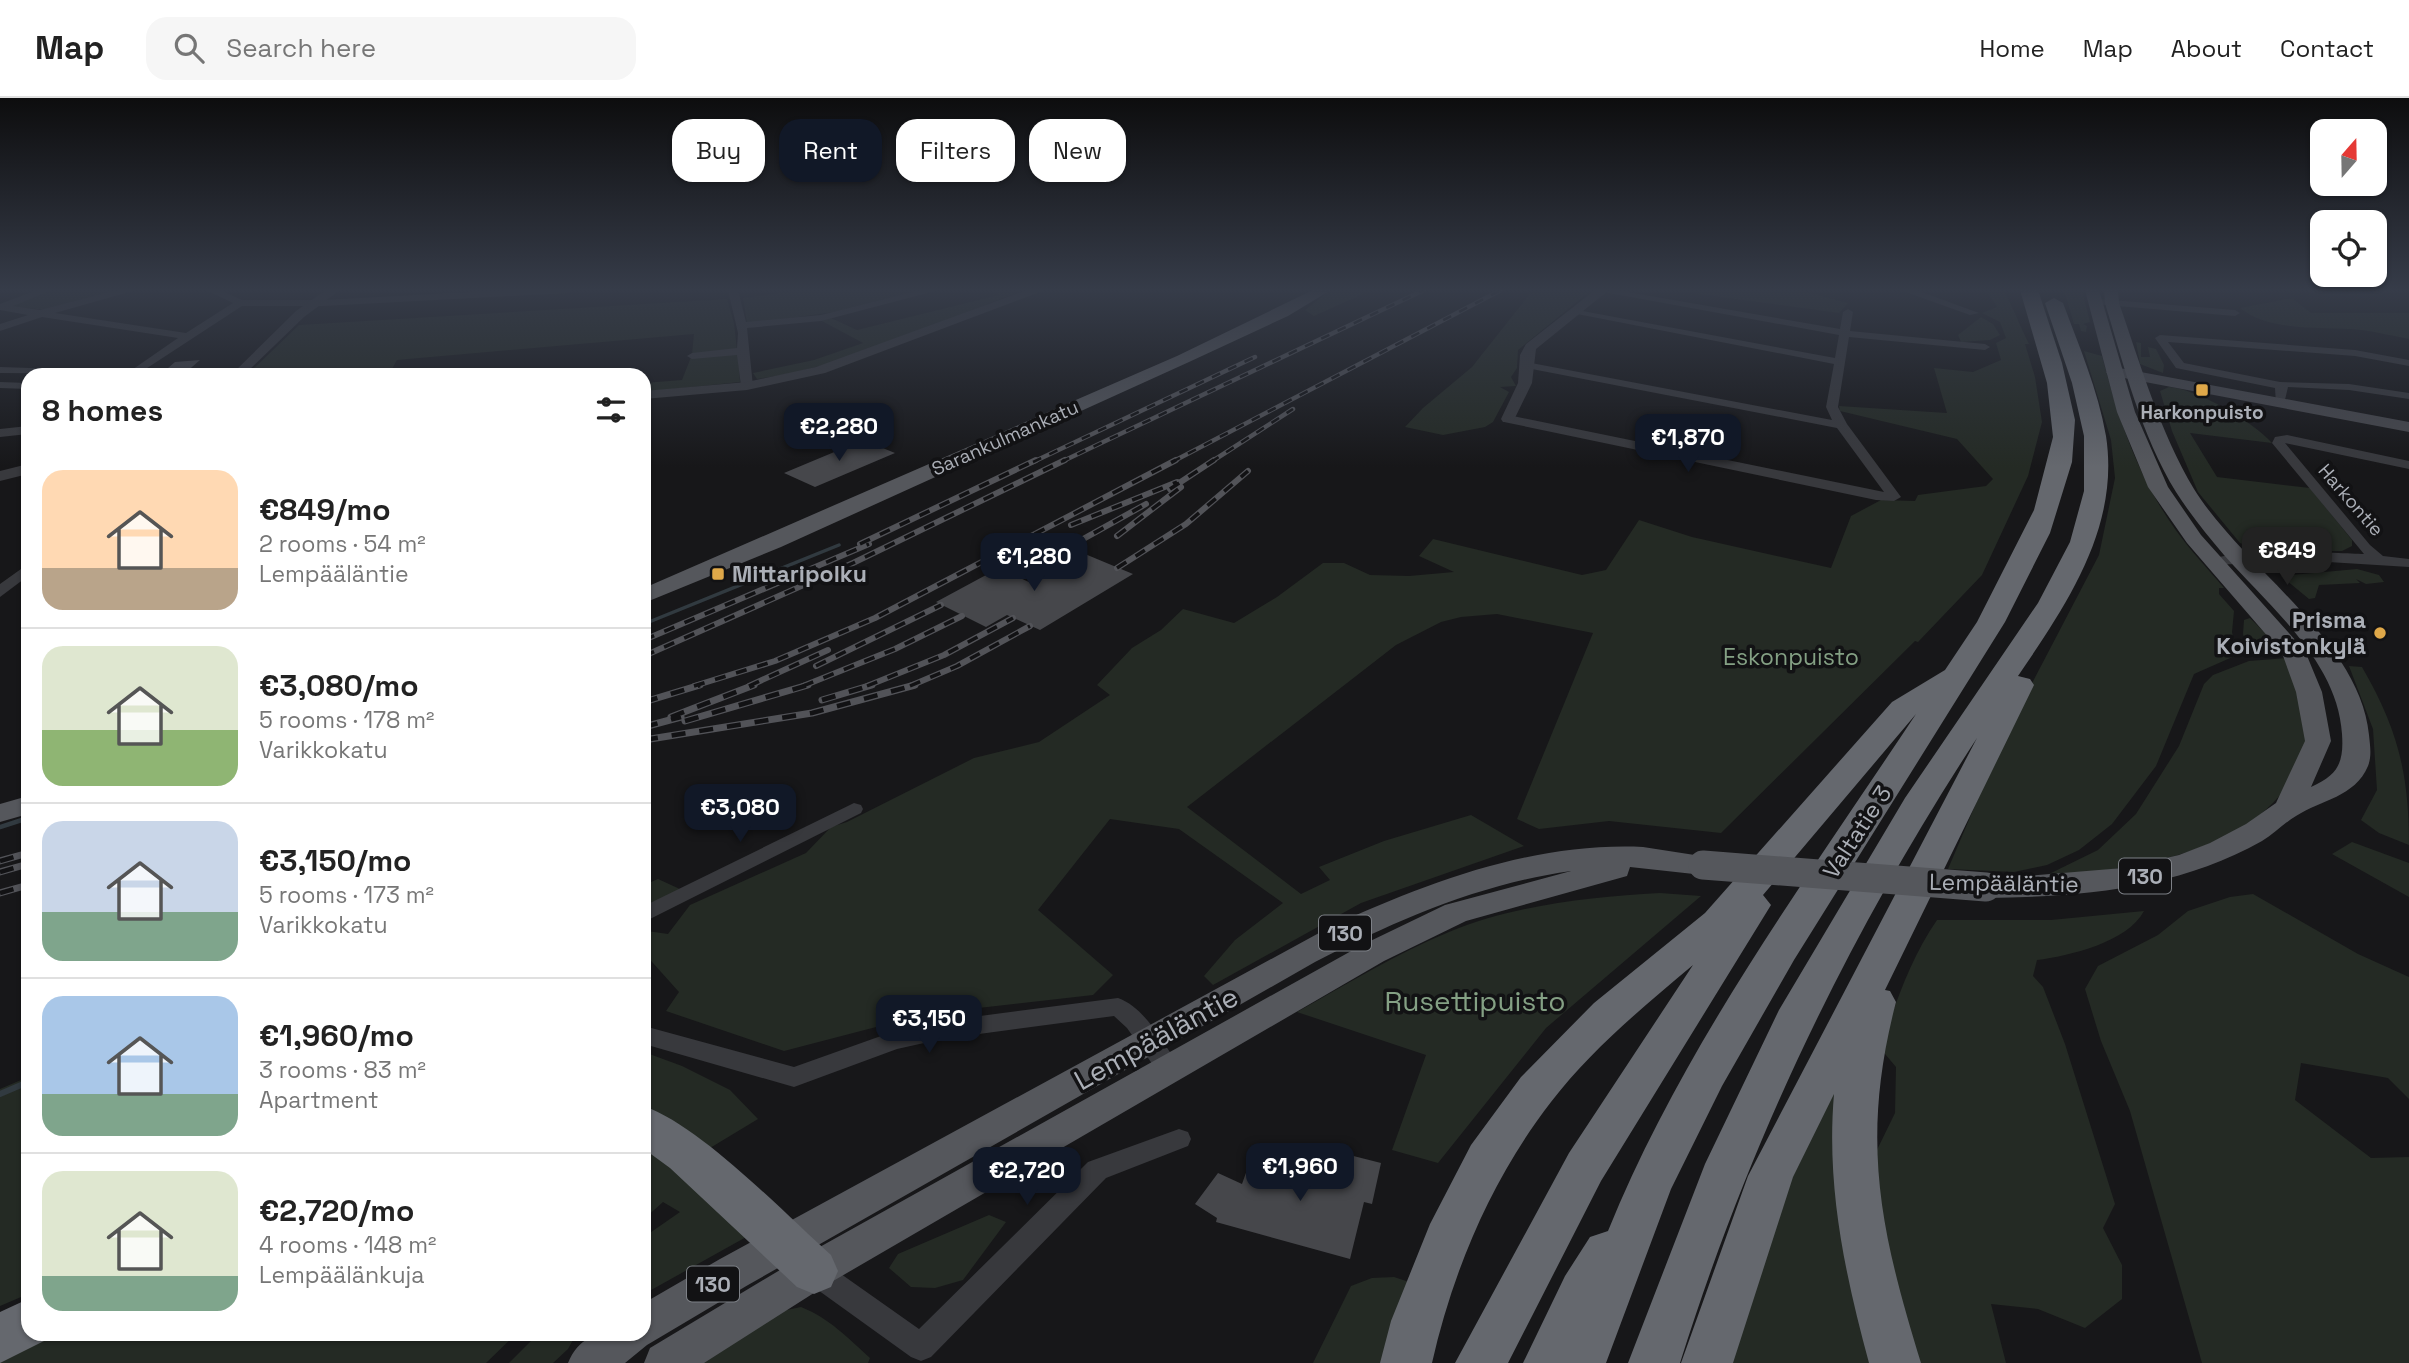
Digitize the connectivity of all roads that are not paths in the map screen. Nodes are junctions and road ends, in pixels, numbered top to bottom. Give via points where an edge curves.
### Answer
1 (170, 349) edge
2 (265, 349) edge
3 (881, 349) edge
4 (1205, 349) edge
5 (1530, 349) edge
6 (1769, 349) edge
7 (1840, 349) edge
8 (2046, 349) edge
9 (2069, 349) edge
10 (2108, 349) edge
11 (2129, 349) edge
12 (2167, 349) edge
13 (2294, 349) edge
14 (742, 351) joint
15 (692, 356) dead end
16 (1838, 362) junction
17 (2409, 363) edge
18 (1526, 365) junction
19 (140, 368) edge
20 (244, 368) edge
21 (2114, 369) junction
22 (0, 370) edge
23 (21, 371) edge
24 (2136, 372) junction
25 (0, 385) edge
26 (21, 386) edge
27 (747, 386) junction
28 (2281, 394) junction
29 (651, 395) edge
30 (2409, 396) edge
31 (1507, 419) joint
32 (1841, 425) junction
33 (2409, 427) edge
34 (21, 431) edge
35 (0, 433) edge
36 (2409, 465) edge
37 (21, 472) edge
38 (0, 476) edge
39 (2380, 561) junction
40 (2233, 563) junction
41 (2409, 563) edge
42 (21, 574) edge
43 (0, 592) edge
44 (651, 593) edge
45 (2036, 633) junction
46 (1955, 675) junction
47 (21, 807) edge
48 (2288, 807) junction
49 (854, 809) dead end
50 (0, 813) edge
51 (1803, 824) junction
52 (651, 911) edge
53 (1902, 922) junction
54 (651, 1037) edge
55 (1158, 1055) junction
56 (651, 1130) edge
57 (1179, 1139) dead end
58 (1649, 1186) junction
59 (798, 1258) junction
60 (651, 1322) edge
61 (21, 1327) edge
62 (0, 1339) edge
63 (621, 1341) edge
64 (589, 1363) edge
65 (665, 1363) edge
66 (1406, 1363) edge
67 (1481, 1363) edge
68 (1549, 1363) edge
69 (1580, 1363) edge
70 (1654, 1363) edge
71 (1707, 1363) edge
72 (1895, 1363) edge

1 - 19 street
2 - 20 street
3 - 27 street via 836,366
4 - 44 main road, Sarankulmankatu
5 - 18 street
6 - 16 street
7 - 16 street
8 - 46 highway, Valtatie 3 via 2060,397 2064,435 2046,513 2022,567
9 - 45 highway, Valtatie 3 via 2097,439 2097,475 2090,519 2075,563
10 - 21 main road, Lempääläntie / 130
11 - 24 main road, Lempääläntie / 130
12 - 28 street via 2179,366
13 - 17 street
14 - 15 street
14 - 27 street
16 - 32 street via 1830,401
18 - 31 street via 1525,383
18 - 32 street
21 - 24 main road
21 - 40 main road, Lempääläntie / 130 via 2137,444 2183,526
22 - 23 street
24 - 28 main road via 2220,390
24 - 40 main road, Lempääläntie / 130 via 2180,482
25 - 26 street
27 - 29 street
28 - 30 street via 2287,383
28 - 33 main road
31 - 32 street via 1894,497
34 - 35 street
36 - 39 street, Harkontie via 2278,443
37 - 38 street
39 - 40 street
39 - 41 street, Harkontie
40 - 48 main road, Lempääläntie / 130 via 2292,651 2309,692 2318,741
40 - 48 main road, Lempääläntie / 130 via 2321,651 2348,699 2357,735 2352,772 2330,789
42 - 43 street
45 - 53 highway via 2037,653
45 - 70 highway, Valtatie 3 via 2000,680 1847,922 1739,1135
46 - 51 highway via 1903,709
46 - 58 highway, Valtatie 3 via 1780,950 1706,1076
47 - 50 main road
48 - 55 main road, Lempääläntie / 130, bridge via 2255,833 2224,849 2157,873 2087,884 1986,887 1703,865 1602,871 1456,913
49 - 52 street
51 - 66 highway via 1718,923 1608,1014 1536,1089 1487,1159 1447,1238 1416,1321
51 - 67 highway via 1585,1167
53 - 71 highway via 1771,1177
53 - 72 highway via 1862,1044 1854,1094 1853,1155 1859,1227
54 - 55 street via 794,1077 895,1040 1118,1007
55 - 59 main road, Lempääläntie / 130
56 - 59 highway via 685,1154
57 - 59 street via 1097,1170 921,1348
58 - 68 highway via 1582,1292
58 - 69 highway, Valtatie 3
59 - 60 main road, Lempääläntie / 130
59 - 65 main road, Lempääläntie / 130
61 - 62 highway
63 - 64 main road

